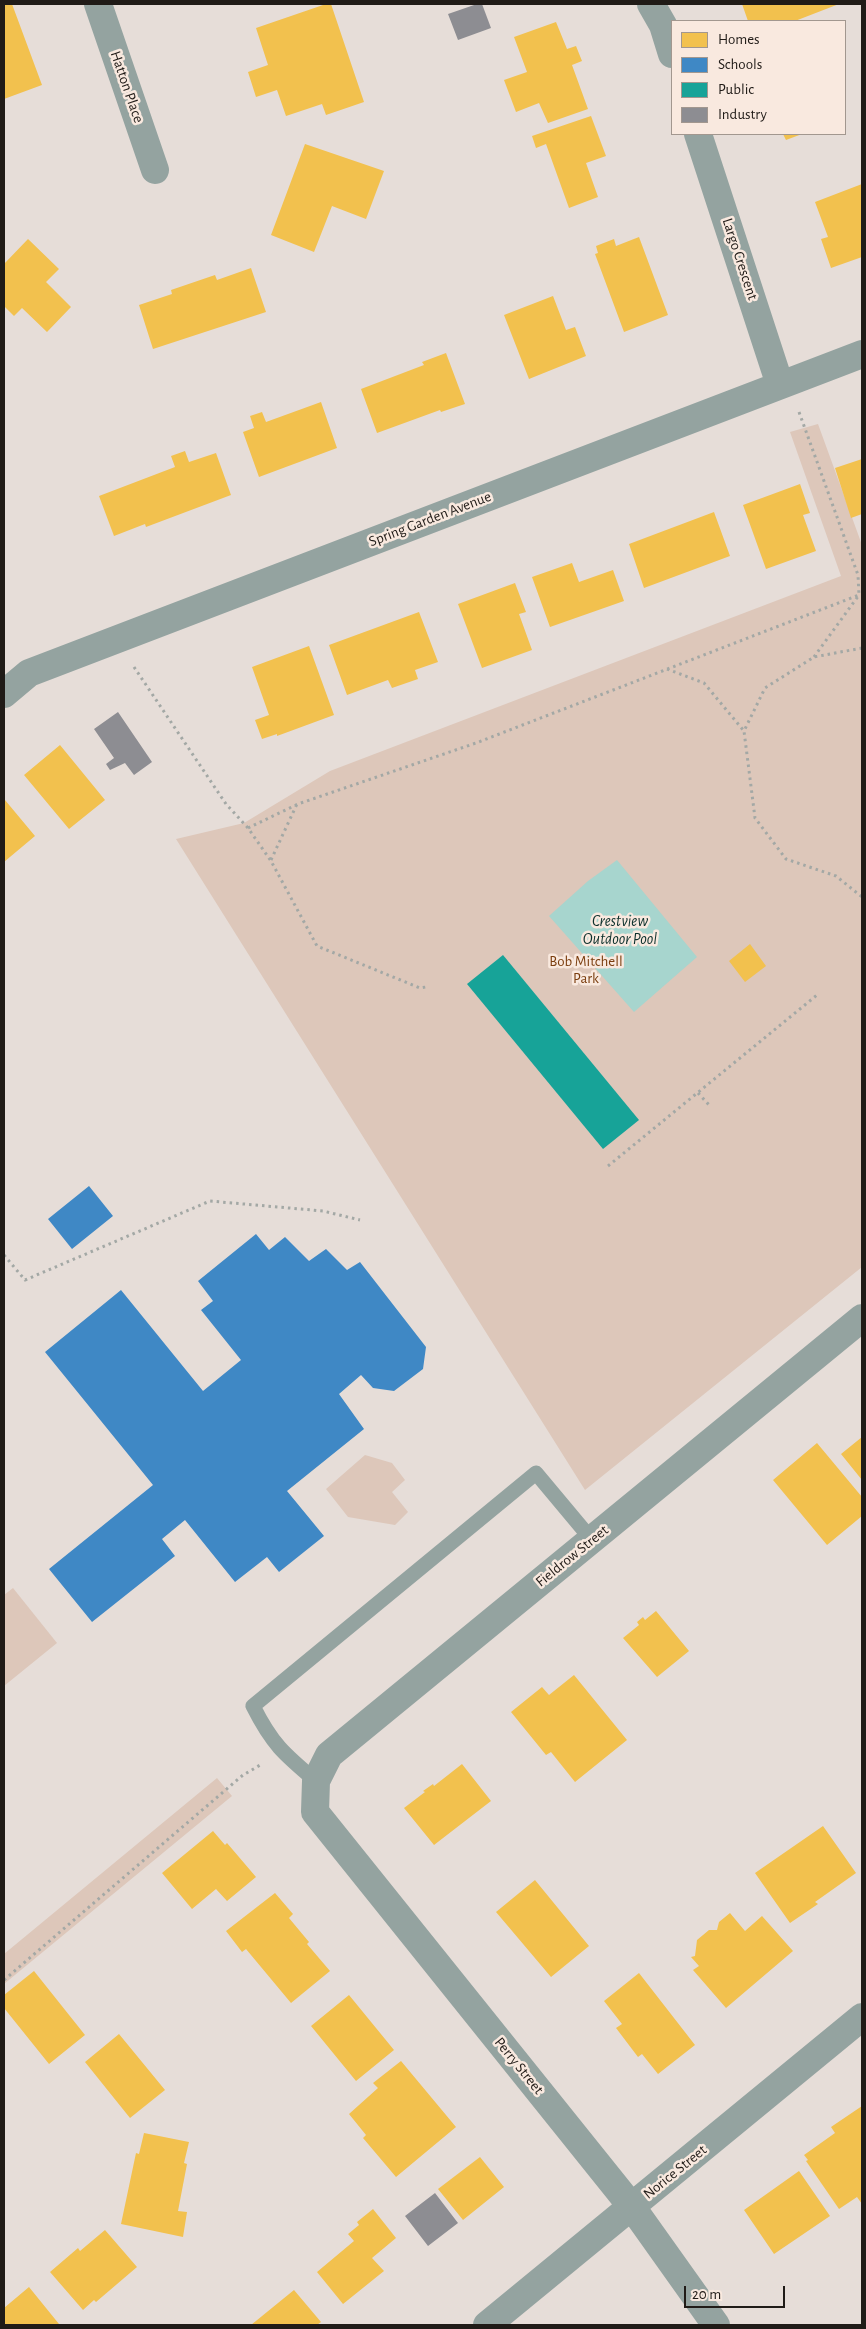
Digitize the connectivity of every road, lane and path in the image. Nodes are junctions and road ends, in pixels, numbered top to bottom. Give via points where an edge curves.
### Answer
1 (98, 4) edge
2 (651, 4) edge
3 (671, 51) edge
4 (698, 135) edge
5 (155, 170) dead end
6 (862, 354) edge
7 (780, 385) junction
8 (858, 595) junction
9 (115, 640) junction
10 (862, 648) edge
11 (814, 657) junction
12 (667, 669) junction
13 (4, 694) edge
14 (744, 731) junction
15 (298, 804) junction
16 (248, 828) junction
17 (271, 860) junction
18 (862, 897) edge
19 (426, 987) dead end
20 (817, 995) dead end
21 (698, 1093) junction
22 (710, 1106) dead end
23 (608, 1166) dead end
24 (360, 1220) dead end
25 (4, 1255) edge
26 (862, 1318) edge
27 (592, 1540) junction
28 (282, 1753) junction
29 (316, 1781) junction
30 (315, 1812) joint
31 (4, 1980) edge
32 (862, 2017) edge
33 (632, 2207) junction
34 (487, 2325) edge
35 (716, 2325) edge

1 - 5 street, Hatton Place
2 - 3 street via 663,25
4 - 7 street, Largo Crescent
6 - 7 street, Spring Garden Avenue
7 - 8 path via 797,406 858,575
7 - 9 street, Spring Garden Avenue
8 - 11 path
8 - 12 path
9 - 13 street, Spring Garden Avenue via 29,673
9 - 16 path via 226,804
10 - 11 path
11 - 14 path via 765,688
12 - 14 path via 704,683
12 - 15 path via 476,742
14 - 18 path via 755,818 786,859 836,876
15 - 16 path
15 - 17 path
16 - 17 path
17 - 19 path via 317,946 420,988
20 - 21 path
21 - 22 path
21 - 23 path
24 - 25 path via 323,1212 210,1201 25,1280
26 - 27 street, Fieldrow Street
27 - 28 lane via 536,1473 253,1706
27 - 29 street, Fieldrow Street via 329,1755
28 - 29 lane
28 - 31 path via 243,1775
29 - 30 street, Fieldrow Street
30 - 33 street, Perry Street
32 - 33 street, Norice Street
33 - 34 street, Norice Street
33 - 35 street, Perry Street

